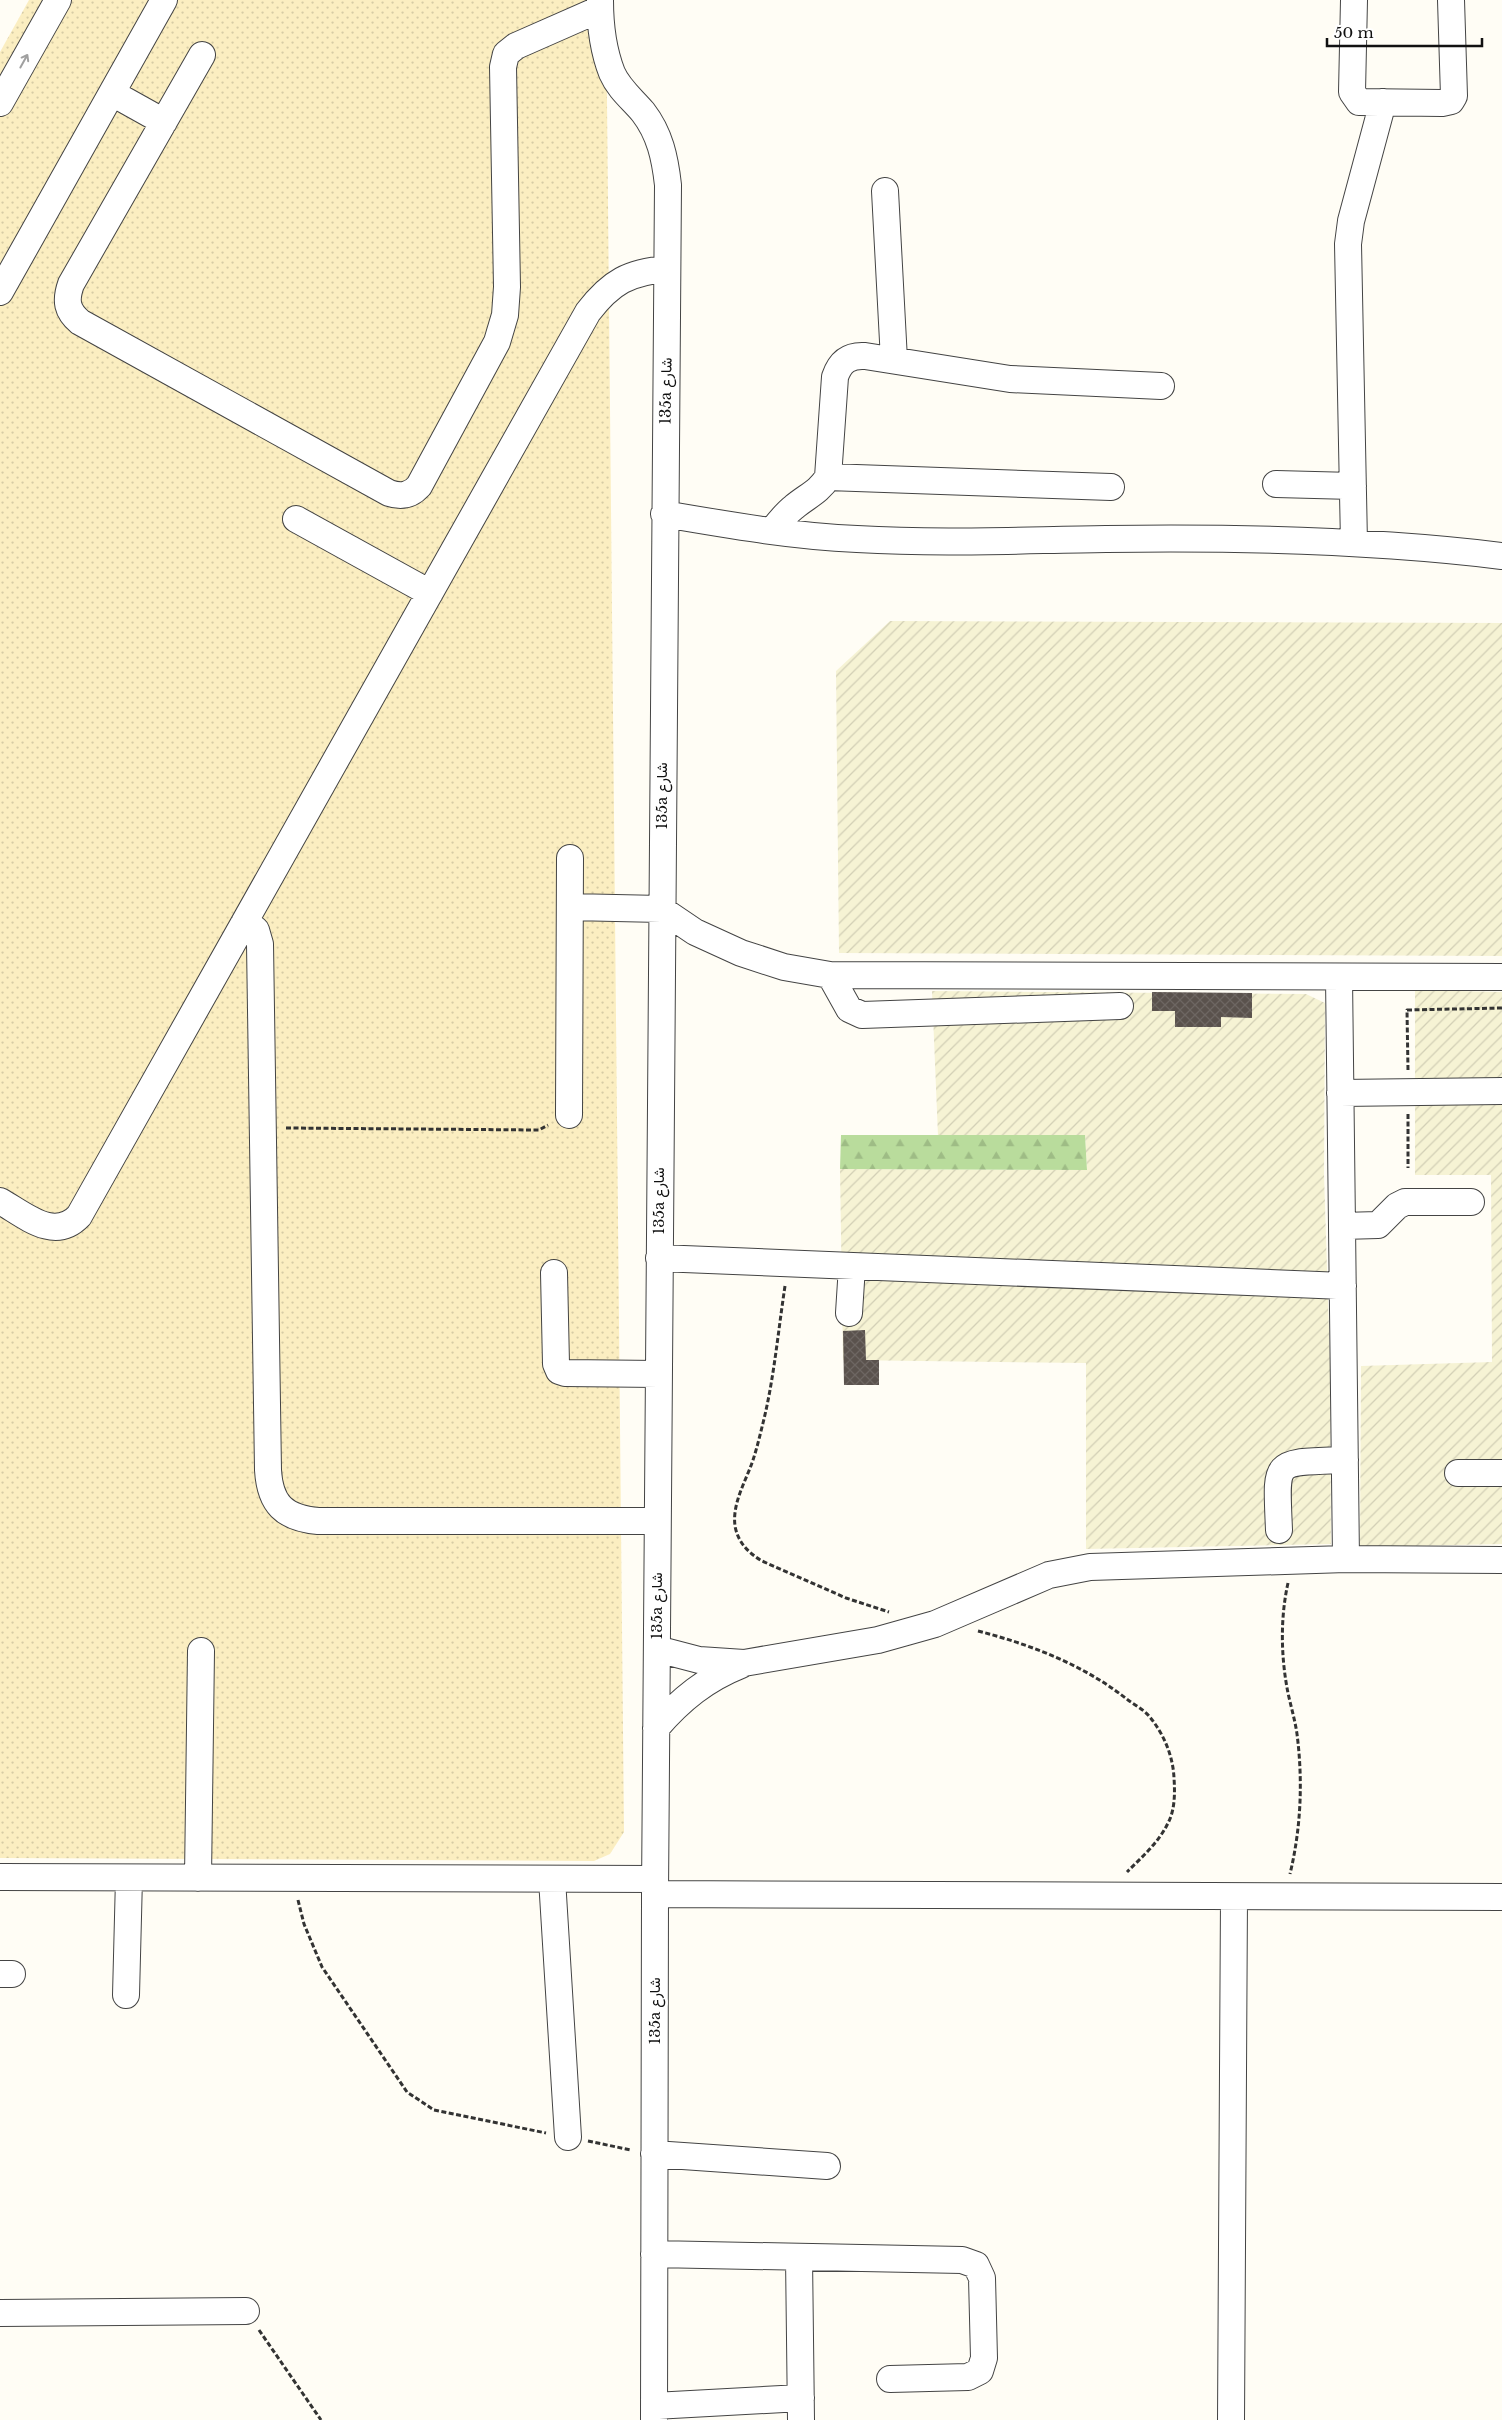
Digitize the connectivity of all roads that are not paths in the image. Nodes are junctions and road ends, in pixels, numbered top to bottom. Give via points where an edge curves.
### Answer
1 (58, 0) edge
2 (164, 0) edge
3 (1354, 0) edge
4 (1451, 0) edge
5 (600, 4) edge
6 (202, 54) dead end
7 (112, 92) junction
8 (1383, 102) junction
9 (0, 103) edge
10 (164, 122) junction
11 (885, 191) dead end
12 (667, 269) junction
13 (0, 292) edge
14 (894, 360) junction
15 (1161, 386) dead end
16 (828, 477) junction
17 (1276, 484) dead end
18 (1353, 486) junction
19 (1111, 488) dead end
20 (664, 514) junction
21 (296, 518) dead end
22 (772, 531) junction
23 (1354, 543) junction
24 (1502, 556) edge
25 (430, 593) junction
26 (570, 858) dead end
27 (570, 907) junction
28 (661, 909) junction
29 (245, 921) junction
30 (830, 974) junction
31 (1339, 977) junction
32 (1502, 977) edge
33 (1120, 1006) dead end
34 (1502, 1091) edge
35 (1340, 1092) junction
36 (569, 1115) road end
37 (0, 1201) edge
38 (1471, 1202) dead end
39 (1342, 1226) junction
40 (659, 1258) junction
41 (852, 1266) junction
42 (554, 1273) dead end
43 (1343, 1286) junction
44 (849, 1313) dead end
45 (658, 1374) junction
46 (1345, 1460) junction
47 (1458, 1473) dead end
48 (1502, 1474) edge
49 (657, 1521) junction
50 (1279, 1530) dead end
51 (1346, 1559) junction
52 (1502, 1560) edge
53 (657, 1649) junction
54 (200, 1651) dead end
55 (744, 1663) junction
56 (656, 1728) junction
57 (0, 1877) edge
58 (129, 1878) junction
59 (198, 1878) junction
60 (552, 1879) junction
61 (655, 1886) junction
62 (1234, 1897) junction
63 (1502, 1897) edge
64 (126, 1996) dead end
65 (568, 2137) road end
66 (654, 2154) junction
67 (827, 2166) dead end
68 (654, 2254) junction
69 (799, 2257) junction
70 (246, 2311) road end
71 (0, 2313) edge
72 (890, 2379) dead end
73 (801, 2409) edge
74 (654, 2413) edge
75 (1231, 2420) edge

9 -> 1 street
2 - 7 street
3 - 8 street via 1353,96 1359,102
4 - 8 street via 1454,92 1451,101
5 - 10 street via 506,54 503,67 505,315 497,342 419,486 405,496 389,493 72,315 67,305 71,284
5 - 12 street, 135a شارع via 605,50 612,74 656,133 664,155 668,184
6 - 10 street
7 - 10 street
7 - 13 street
8 - 18 street via 1349,232
11 - 14 street
12 - 20 street, 135a شارع
12 - 25 street via 643,271 621,279 602,293 588,312
14 - 15 street via 1026,380
14 - 16 street via 857,355 838,369
16 - 19 street
16 - 22 street via 820,489 782,517
17 - 18 street
18 - 23 street
20 - 22 street
20 - 28 street, 135a شارع
21 - 25 street
22 - 23 street via 919,542 1107,539
23 - 24 street
25 - 29 street
26 - 27 street
27 - 28 street
27 - 36 street
28 - 30 street via 695,932 740,953 784,967
28 - 40 street, 135a شارع
29 - 37 street via 72,1224 52,1228
29 - 49 street via 256,930 260,944 268,1478 275,1502 301,1520 318,1521
30 - 31 street
30 - 33 street via 850,1009 862,1015
31 - 32 street
31 - 35 street
34 - 35 street
35 - 39 street
38 - 39 street via 1405,1202 1378,1225
39 - 43 street
40 - 41 street
40 - 45 street, 135a شارع
41 - 43 street
41 - 44 street
42 - 45 street via 558,1371
43 - 46 street
45 - 49 street, 135a شارع
46 - 50 street via 1297,1462 1281,1469 1277,1485
46 - 51 street
47 - 48 street
49 - 53 street, 135a شارع
51 - 52 street
51 - 55 street via 1090,1567 1049,1575 935,1624 878,1640
53 - 55 street via 699,1660
53 - 56 street, 135a شارع
54 - 59 street
55 - 56 street via 695,1688
56 - 61 street, 135a شارع
57 - 58 street
58 - 59 street
58 - 64 street
59 - 60 street
60 - 61 street
60 - 65 street
61 - 62 street
61 - 66 street, 135a شارع
62 - 63 street
62 - 75 street
66 - 67 street
66 - 68 street, 135a شارع
68 - 69 street
68 - 74 street, 135a شارع
69 - 72 street via 962,2260 976,2265 980,2271 984,2358 980,2371 968,2377
69 - 73 street
70 - 71 street
73 - 74 street

